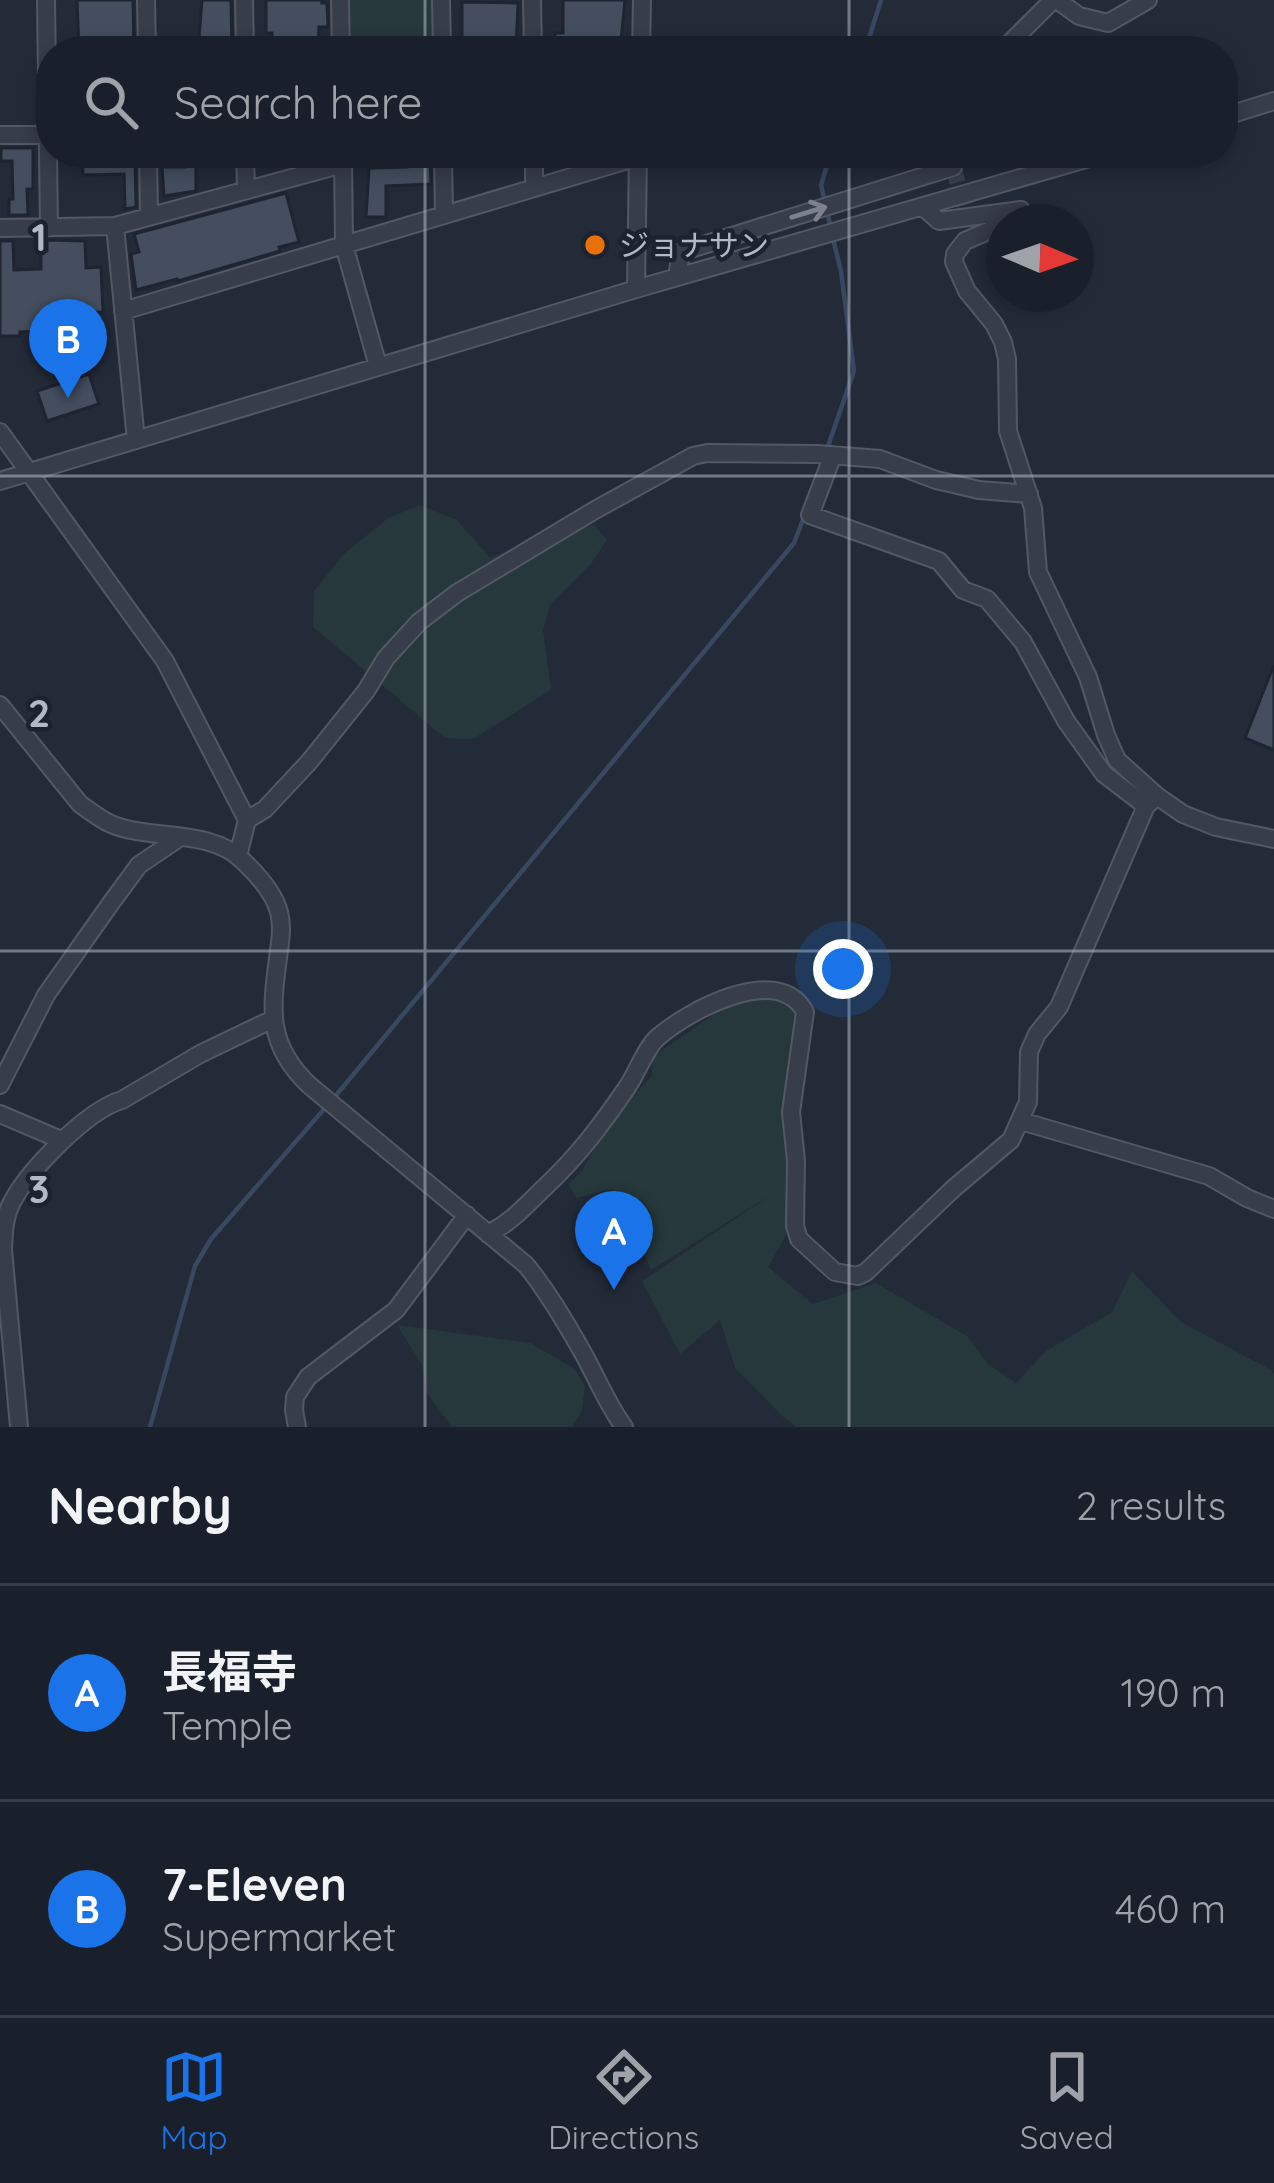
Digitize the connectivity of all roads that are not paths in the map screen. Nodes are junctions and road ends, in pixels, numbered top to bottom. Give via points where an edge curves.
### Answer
1 (46, 0) edge
2 (146, 0) edge
3 (244, 0) edge
4 (340, 0) edge
5 (441, 0) edge
6 (532, 0) edge
7 (642, 0) edge
8 (1055, 0) edge
9 (1148, 0) edge
10 (47, 36) edge
11 (147, 36) edge
12 (244, 36) edge
13 (341, 36) edge
14 (442, 36) edge
15 (533, 36) edge
16 (641, 36) edge
17 (1018, 36) edge
18 (1274, 101) edge
19 (1238, 112) edge
20 (0, 135) edge
21 (36, 135) edge
22 (49, 168) edge
23 (148, 168) edge
24 (245, 168) edge
25 (315, 168) edge
26 (343, 168) edge
27 (443, 168) edge
28 (534, 168) edge
29 (597, 168) edge
30 (638, 168) edge
31 (928, 168) edge
32 (1056, 168) edge
33 (534, 188) junction
34 (246, 190) junction
35 (924, 208) junction
36 (444, 215) junction
37 (986, 215) edge
38 (149, 217) junction
39 (115, 226) junction
40 (986, 226) edge
41 (0, 228) edge
42 (50, 228) junction
43 (344, 245) junction
44 (677, 277) junction
45 (636, 290) junction
46 (123, 311) junction
47 (378, 366) junction
48 (0, 432) edge
49 (136, 440) junction
50 (825, 454) junction
51 (29, 471) junction
52 (0, 481) edge
53 (1029, 494) junction
54 (0, 705) edge
55 (1152, 801) junction
56 (247, 820) junction
57 (179, 838) junction
58 (1274, 838) edge
59 (238, 856) junction
60 (272, 1019) junction
61 (0, 1084) edge
62 (0, 1114) edge
63 (1022, 1121) junction
64 (61, 1140) junction
65 (1274, 1208) edge
66 (467, 1215) junction
67 (488, 1234) junction
68 (20, 1427) edge
69 (297, 1427) edge
70 (625, 1427) edge

1 - 10 street
2 - 11 street
3 - 12 street
4 - 13 street
5 - 14 street
6 - 15 street
7 - 16 street
8 - 9 street via 1108,23
8 - 17 street
18 - 19 street
20 - 21 street
22 - 42 street
23 - 38 street
24 - 34 street
25 - 34 street
26 - 43 street
27 - 36 street
28 - 33 street
29 - 33 street
30 - 45 street
44 -> 31 street via 681,252
32 - 35 street
33 - 36 street
34 - 38 street
35 - 37 street via 939,221
35 - 44 street
36 - 43 street
38 - 39 street
39 - 42 street
39 - 46 street
40 - 53 street via 971,229 954,262 1004,342 1008,431
41 - 42 street
43 - 46 street
43 - 47 street
44 - 45 street
45 - 47 street
46 - 49 street
47 - 49 street
48 - 51 street
49 - 51 street
50 - 53 street
50 - 55 street via 810,515 939,561 963,590 988,599 1104,774
50 - 56 street via 693,456 458,592 419,622 309,762
51 - 52 street
51 - 56 street via 165,662
53 - 55 street via 1038,572 1117,760
54 - 57 street via 80,804 113,825
55 - 58 street
55 - 63 street via 1059,1007 1029,1052
56 - 59 street
57 - 59 street
57 - 61 street via 140,865 112,903 46,995
59 - 60 street via 279,910
60 - 64 street via 111,1102
60 - 66 street via 295,1072
62 - 64 street
63 - 65 street via 1209,1176
63 - 67 street via 1002,1149 866,1272 835,1272 795,1226 791,1112 805,1012 791,996 745,991 654,1040 585,1147 516,1217
64 - 68 street via 4,1221
66 - 67 street
66 - 69 street via 395,1310 308,1377 296,1397
67 - 70 street via 539,1282

